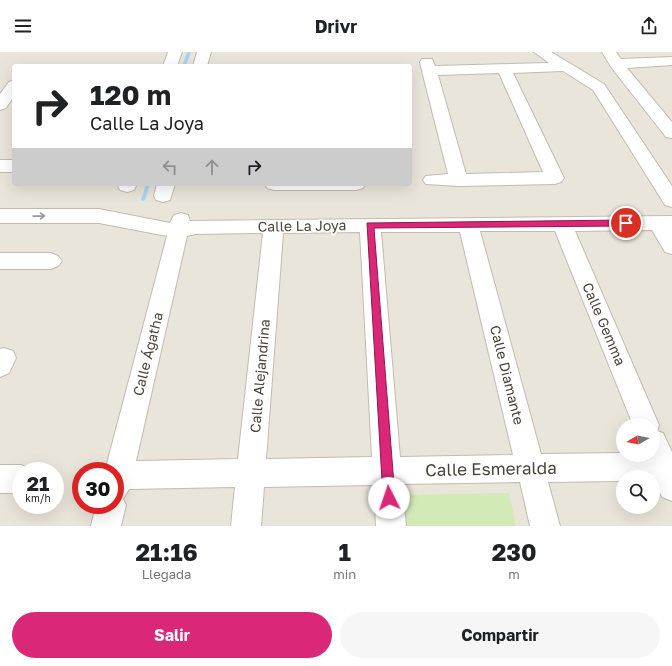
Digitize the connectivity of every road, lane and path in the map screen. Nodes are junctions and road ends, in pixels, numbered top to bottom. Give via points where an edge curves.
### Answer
1 (175, 52) edge
2 (204, 52) edge
3 (541, 52) edge
4 (613, 58) edge
5 (672, 61) edge
6 (171, 64) edge
7 (201, 64) edge
8 (564, 67) junction
9 (504, 69) junction
10 (12, 88) edge
11 (0, 105) edge
12 (672, 133) edge
13 (0, 166) edge
14 (12, 166) edge
15 (432, 180) dead end
16 (459, 180) junction
17 (0, 201) edge
18 (672, 201) edge
19 (0, 216) edge
20 (665, 223) edge
21 (468, 224) junction
22 (562, 224) junction
23 (370, 225) junction
24 (185, 226) junction
25 (274, 226) junction
26 (672, 248) edge
27 (51, 261) dead end
28 (0, 262) edge
29 (643, 418) edge
30 (122, 462) edge
31 (665, 465) edge
32 (530, 469) junction
33 (386, 471) junction
34 (251, 473) junction
35 (0, 478) edge
36 (12, 479) edge
37 (124, 481) edge
38 (109, 514) edge
39 (106, 526) edge
40 (246, 526) edge
41 (391, 526) edge
42 (545, 526) edge

1 - 6 street
2 - 7 street
3 - 8 street
4 - 5 street
4 - 12 street
8 - 9 street
8 - 18 street via 599,86
9 - 16 street via 428,67
9 - 16 street via 562,178
10 - 11 street
13 - 14 street
15 - 16 street
17 - 24 street, Calle La Joya via 79,200 124,204
19 -> 24 street, Calle La Joya via 99,216
20 - 22 street, Calle La Joya
20 - 26 street
21 - 22 street, Calle La Joya
21 - 23 street, Calle La Joya
21 - 32 street, Calle Diamante
22 - 29 street, Calle Gemma
23 - 25 street, Calle La Joya
23 - 33 street
24 - 25 street, Calle La Joya
24 - 30 street, Calle Ágatha
25 - 34 street, Calle Alejandrina
27 - 28 street
31 - 32 street, Calle Esmeralda
32 - 33 street, Calle Esmeralda
32 - 42 street, Calle Diamante
33 - 34 street, Calle Esmeralda
33 - 41 street
34 - 37 street, Calle Esmeralda
34 - 40 street, Calle Alejandrina
35 - 36 street
38 - 39 street

